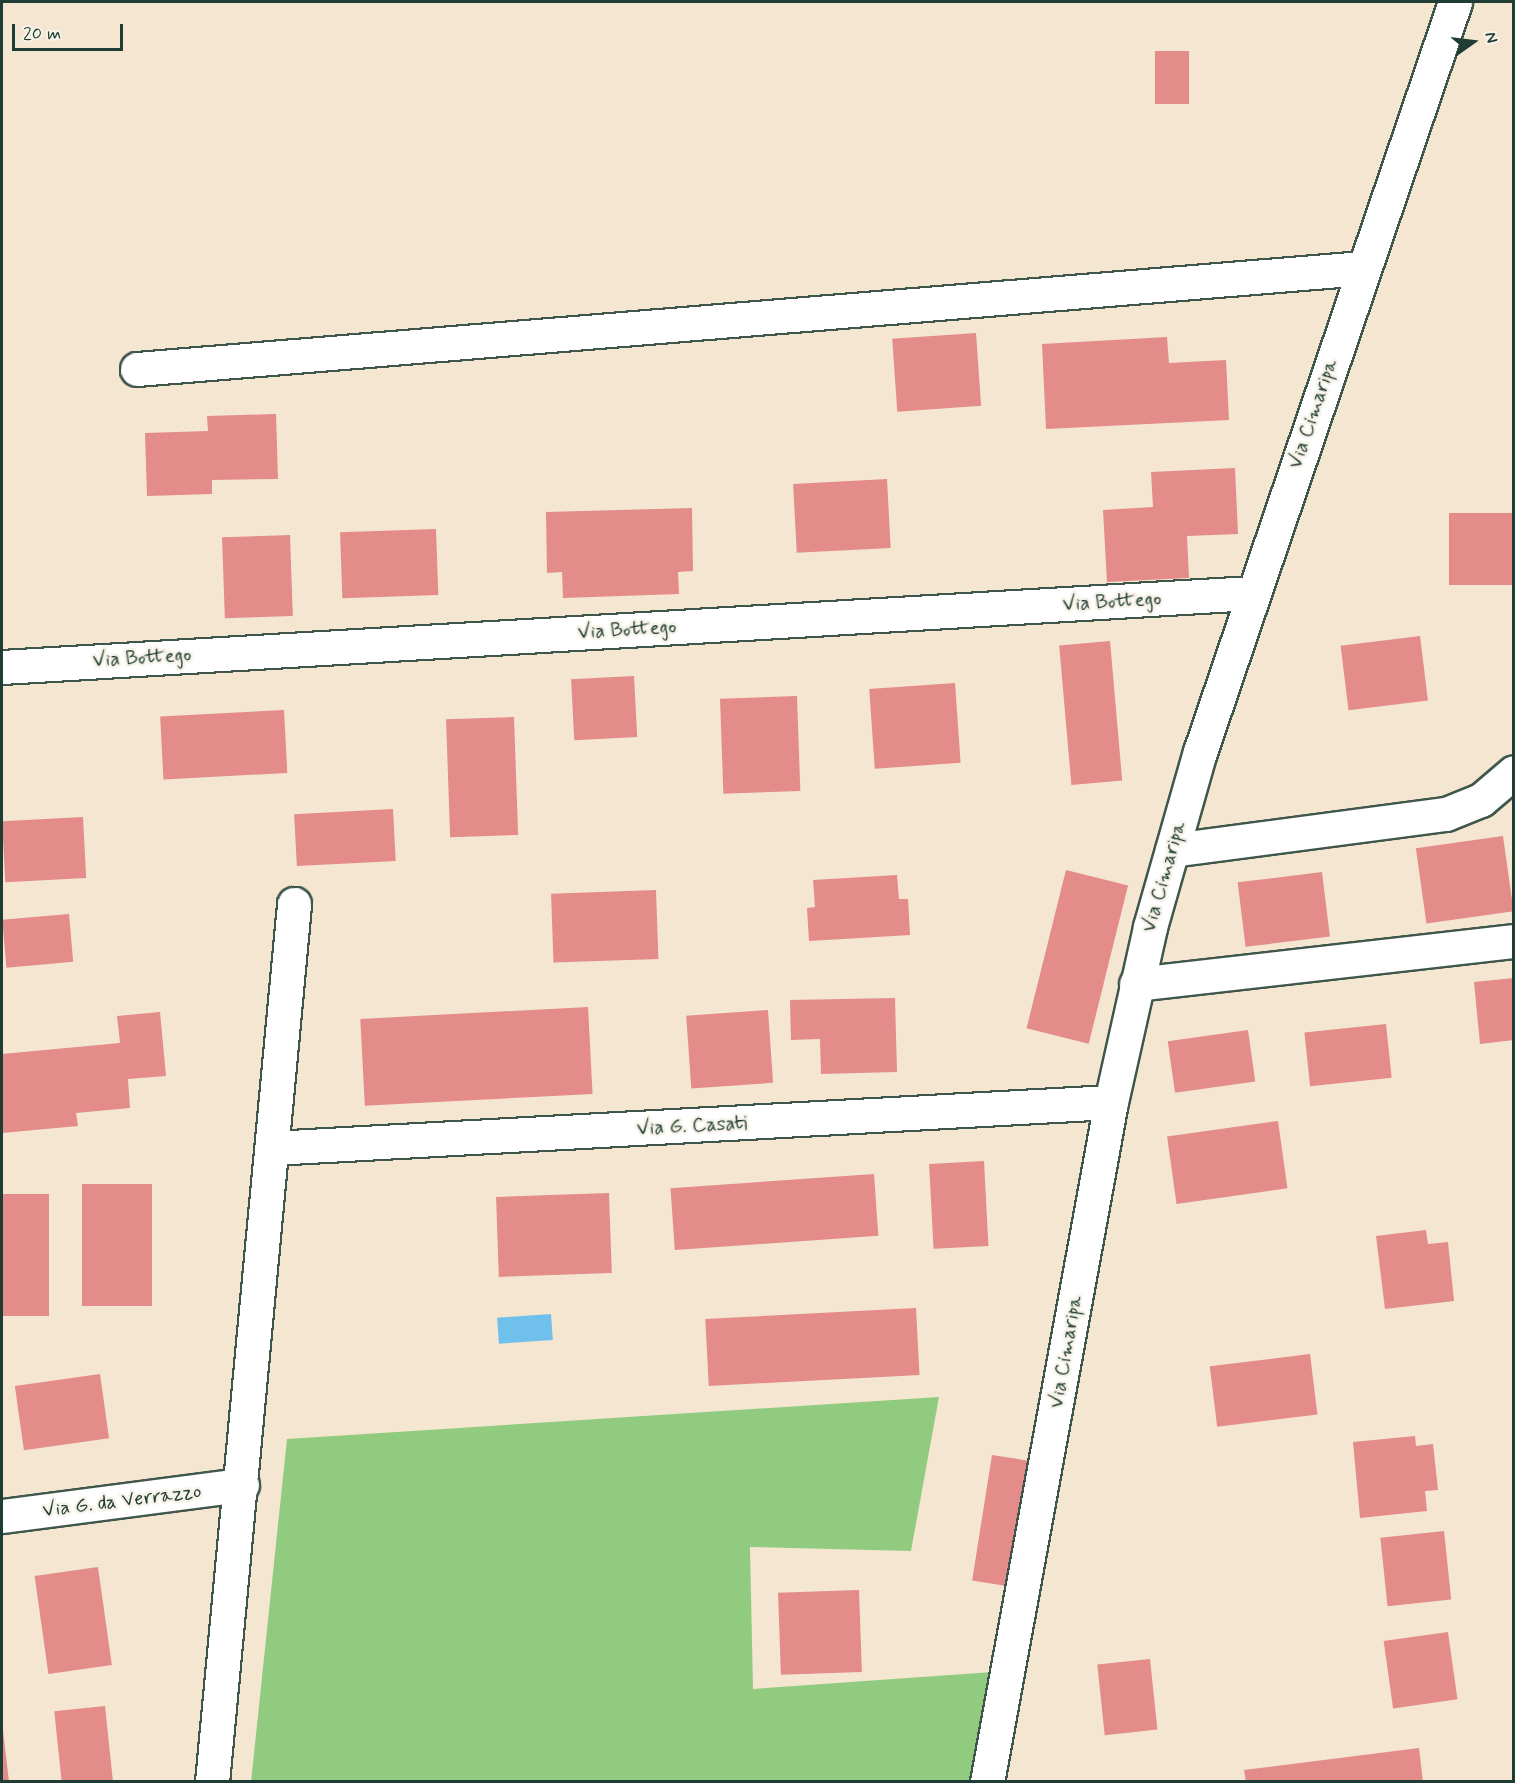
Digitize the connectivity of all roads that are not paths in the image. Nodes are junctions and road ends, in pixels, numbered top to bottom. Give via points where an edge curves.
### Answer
1 (1455, 2) edge
2 (1362, 268) junction
3 (137, 369) dead end
4 (1253, 593) junction
5 (2, 667) edge
6 (1514, 772) edge
7 (1172, 850) junction
8 (294, 904) dead end
9 (1514, 941) edge
10 (1136, 984) junction
11 (1111, 1102) junction
12 (272, 1148) junction
13 (242, 1485) junction
14 (2, 1516) edge
15 (212, 1782) edge
16 (987, 1782) edge

1 - 2 street, Via Cimaripa
2 - 3 street
2 - 4 street, Via Cimaripa
4 - 5 street, Via Bottego
4 - 7 street, Via Cimaripa
6 - 7 street via 1482,800 1446,814
7 - 10 street, Via Cimaripa
8 - 12 street
9 - 10 street
10 - 11 street, Via Cimaripa
11 - 12 street, Via G. Casati
11 - 16 street, Via Cimaripa
12 - 13 street
13 - 14 street, Via G. da Verrazzo
13 - 15 street

